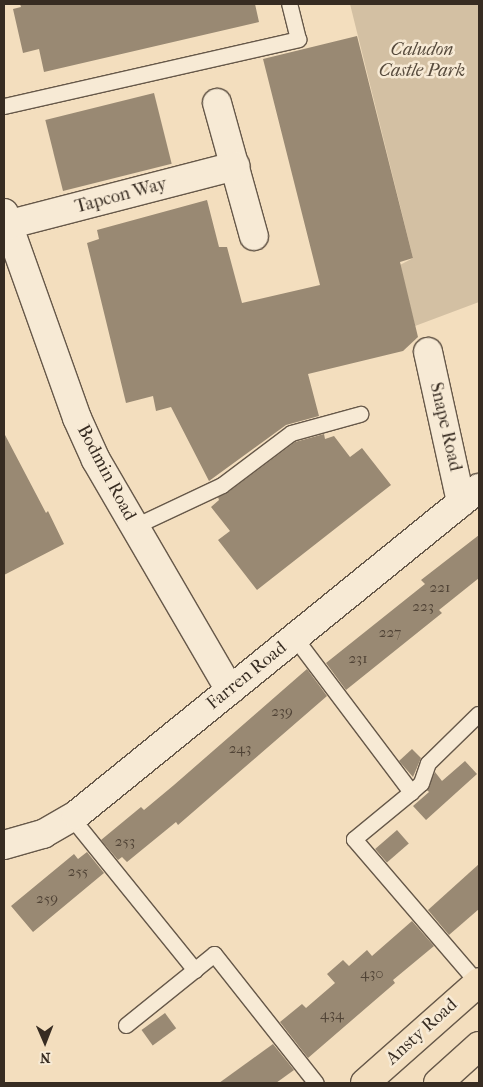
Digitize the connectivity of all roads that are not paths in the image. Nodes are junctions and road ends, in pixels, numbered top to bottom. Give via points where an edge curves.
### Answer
1 (289, 4) edge
2 (217, 103) dead end
3 (4, 106) edge
4 (234, 166) junction
5 (6, 219) edge
6 (254, 236) dead end
7 (10, 256) edge
8 (428, 352) dead end
9 (360, 414) dead end
10 (470, 495) edge
11 (135, 526) junction
12 (294, 638) junction
13 (230, 690) junction
14 (478, 714) edge
15 (411, 792) junction
16 (71, 817) junction
17 (4, 846) edge
18 (195, 970) junction
19 (478, 982) edge
20 (126, 1025) dead end
21 (479, 1046) edge
22 (316, 1083) edge
23 (365, 1083) edge
24 (438, 1083) edge

1 - 3 lane via 298,39
2 - 4 street
4 - 5 street, Tapcon Way
4 - 6 street
5 - 7 street, Bodmin Road
7 - 11 street, Bodmin Road via 96,460
8 - 10 street, Snape Road
9 - 11 lane via 292,433 222,485
10 - 12 street, Farren Road
11 - 13 street, Bodmin Road
12 - 13 street, Farren Road
12 - 15 lane
13 - 16 street, Farren Road
14 - 15 lane via 428,763 421,783
15 - 19 lane via 354,839
16 - 17 street, Farren Road via 44,834
16 - 18 lane
18 - 20 lane
18 - 22 lane via 214,954
19 - 23 highway, Ansty Road
21 - 24 highway

